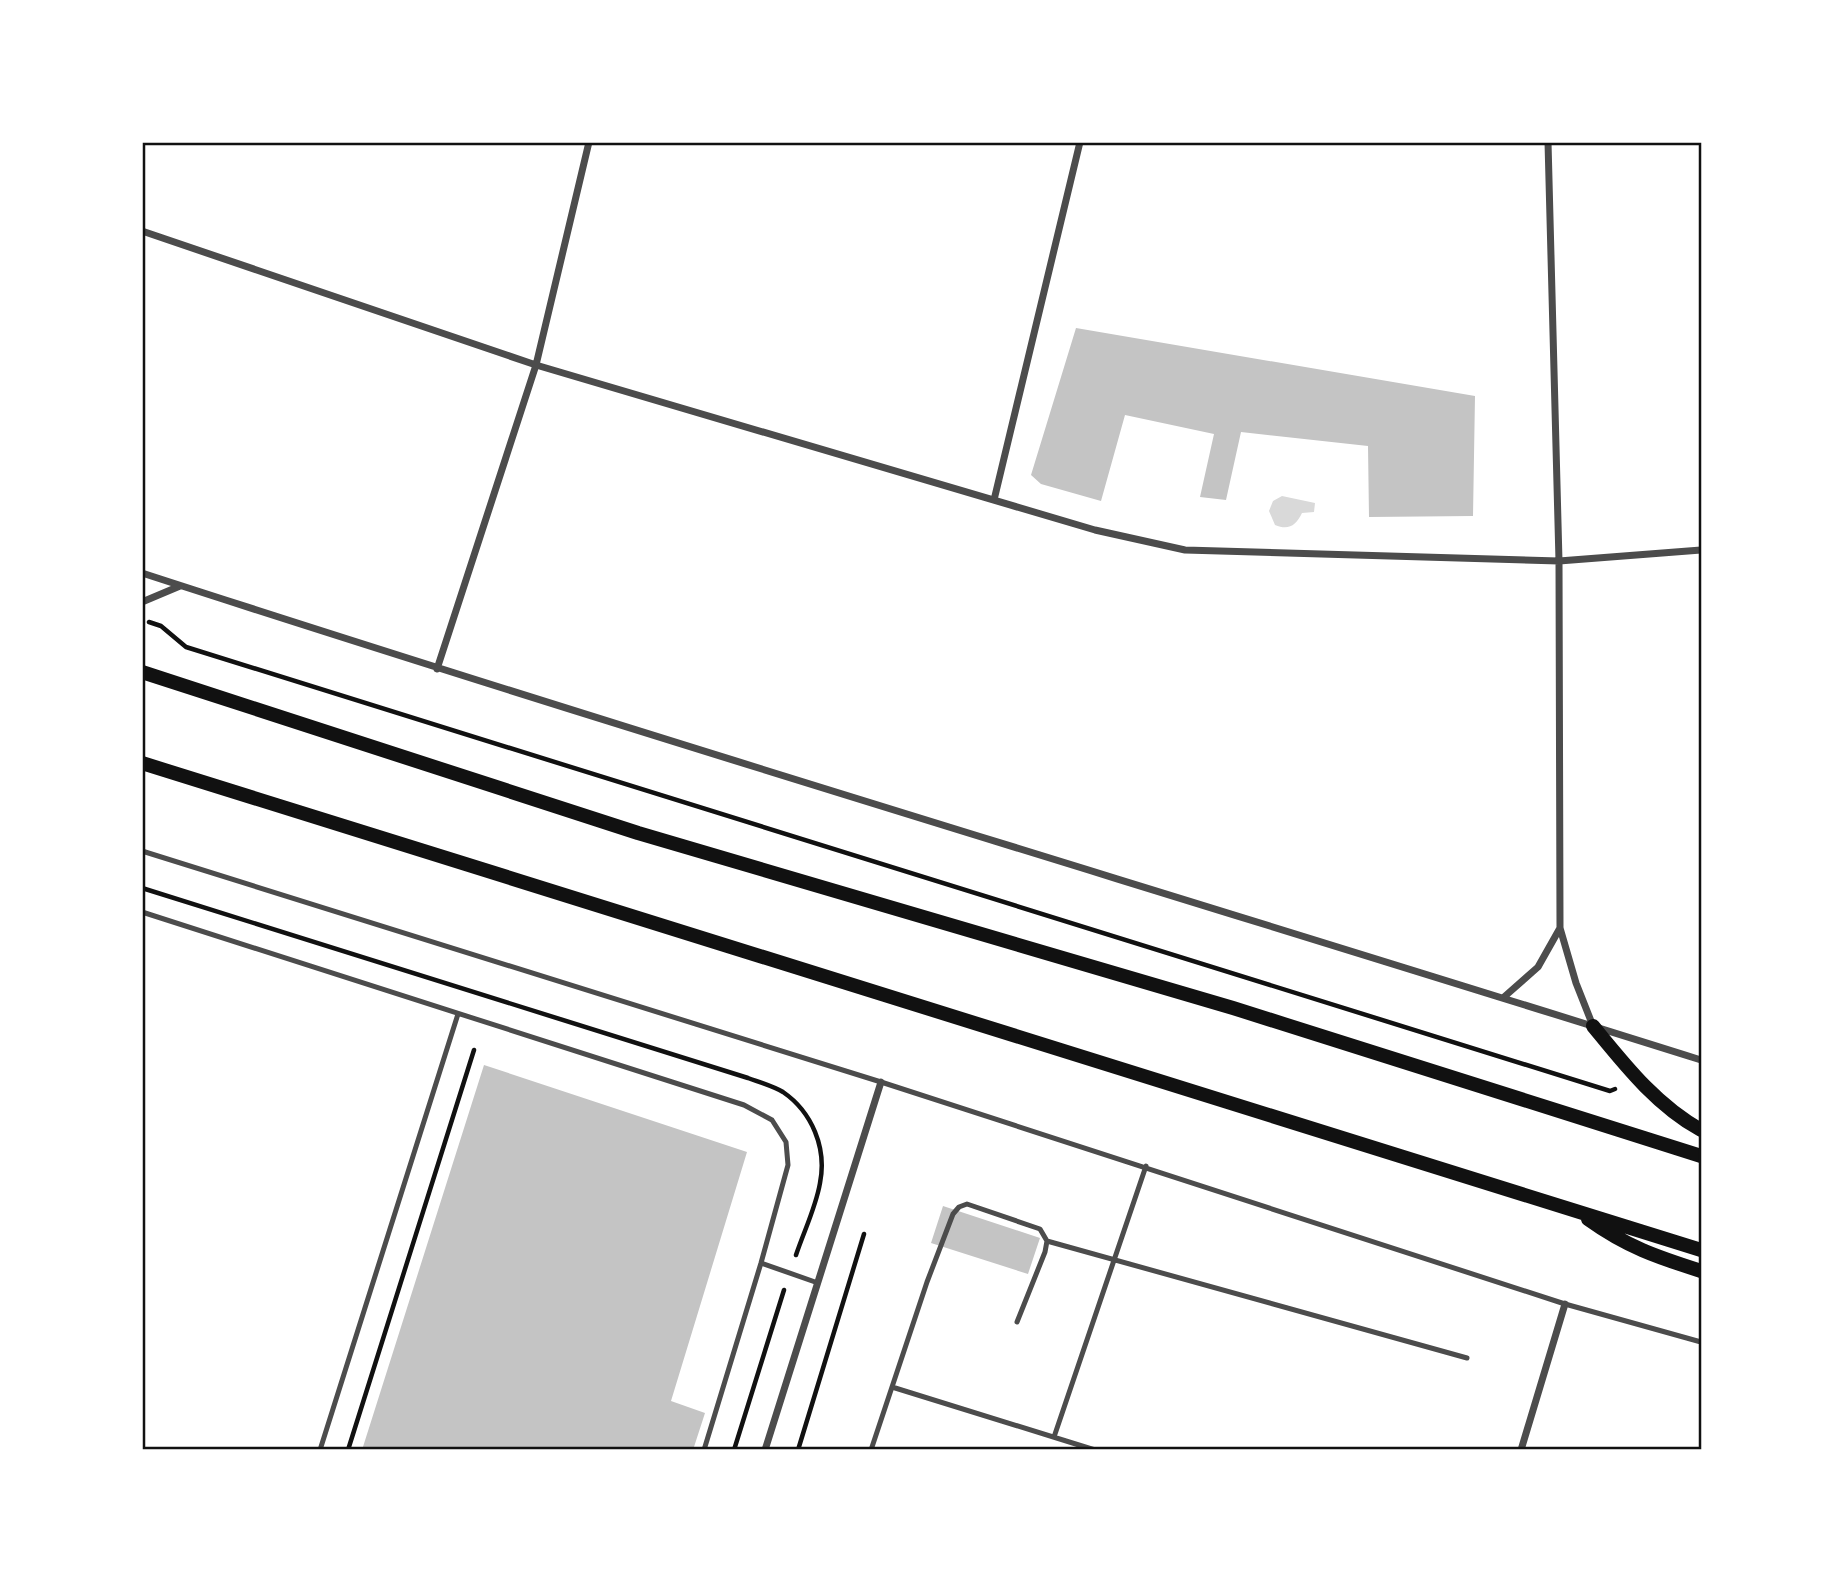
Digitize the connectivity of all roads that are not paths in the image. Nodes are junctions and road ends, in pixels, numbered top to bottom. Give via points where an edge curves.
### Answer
1 (589, 142) edge
2 (1080, 142) edge
3 (1548, 142) edge
4 (142, 231) edge
5 (536, 365) junction
6 (994, 500) junction
7 (1701, 550) edge
8 (1559, 561) junction
9 (142, 573) edge
10 (180, 586) junction
11 (142, 602) edge
12 (437, 669) junction
13 (142, 671) edge
14 (142, 763) edge
15 (142, 851) edge
16 (142, 912) edge
17 (1560, 928) junction
18 (1504, 997) junction
19 (458, 1014) junction
20 (1593, 1026) junction
21 (1701, 1060) edge
22 (881, 1082) junction
23 (1701, 1130) edge
24 (1701, 1156) edge
25 (1146, 1167) junction
26 (1576, 1210) junction
27 (1047, 1241) junction
28 (1701, 1250) edge
29 (1114, 1261) junction
30 (761, 1264) junction
31 (1701, 1271) edge
32 (818, 1283) junction
33 (1565, 1304) junction
34 (1017, 1322) dead end
35 (1701, 1342) edge
36 (1467, 1358) dead end
37 (892, 1387) junction
38 (1054, 1437) junction
39 (320, 1450) edge
40 (704, 1450) edge
41 (765, 1450) edge
42 (871, 1450) edge
43 (1094, 1450) edge
44 (1521, 1450) edge

1 - 5 street
2 - 6 street
3 - 8 street
4 - 5 street
5 - 6 street
5 - 12 street
6 - 8 street via 1185,550
7 - 8 street
8 - 17 street
9 - 10 street
10 - 11 street
10 - 12 street
12 - 18 street
13 - 24 main road via 638,833 1233,1008
14 - 26 main road
15 - 22 lane
16 - 19 lane
17 - 18 street via 1538,967
17 - 20 street
18 - 20 street
19 - 30 lane via 744,1105 772,1120 786,1142 788,1165
19 - 39 lane
20 - 21 street
20 - 23 main road via 1638,1081
22 - 25 lane
22 - 32 street
25 - 29 lane
25 - 33 lane
26 - 28 main road
26 - 31 main road via 1608,1234 1647,1254
27 - 29 lane
27 - 34 lane
27 - 37 lane via 1041,1229 967,1204 959,1207
29 - 36 lane
29 - 38 lane
30 - 32 lane
30 - 40 lane
32 - 41 street
33 - 35 lane
33 - 44 street
37 - 38 lane
37 - 42 lane
38 - 43 lane

